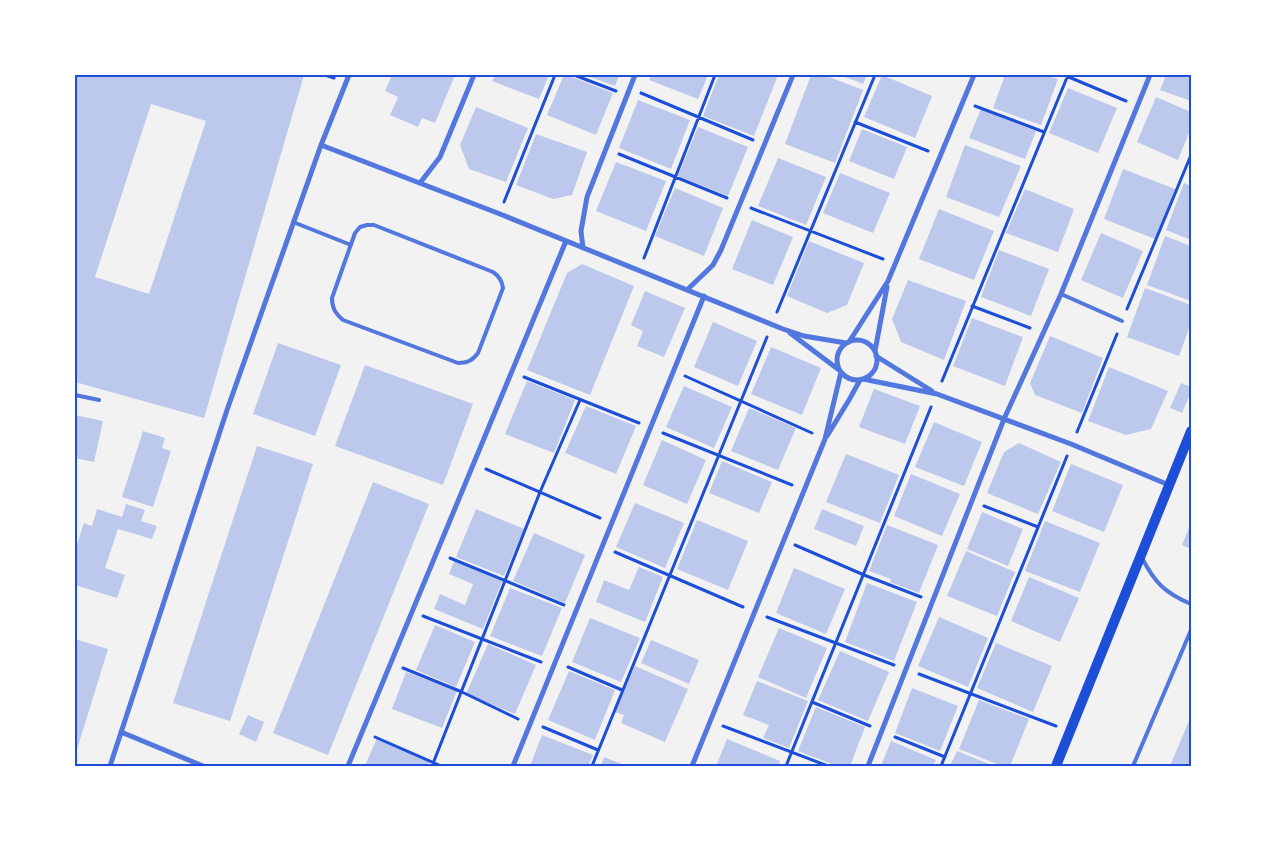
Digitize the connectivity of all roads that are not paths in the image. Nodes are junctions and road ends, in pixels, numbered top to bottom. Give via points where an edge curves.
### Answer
1 (349, 75) edge
2 (474, 75) edge
3 (635, 75) edge
4 (793, 75) edge
5 (974, 75) edge
6 (1150, 75) edge
7 (320, 145) junction
8 (420, 183) junction
9 (293, 222) junction
10 (566, 241) junction
11 (351, 244) junction
12 (583, 248) junction
13 (888, 281) junction
14 (688, 289) junction
15 (1061, 294) junction
16 (704, 296) junction
17 (1122, 322) road end
18 (783, 329) junction
19 (848, 342) junction
20 (875, 354) junction
21 (840, 371) junction
22 (862, 379) junction
23 (937, 394) junction
24 (75, 395) edge
25 (99, 400) dead end
26 (1004, 419) junction
27 (1191, 431) edge
28 (825, 438) junction
29 (1169, 485) junction
30 (1141, 556) junction
31 (1191, 604) edge
32 (1191, 630) edge
33 (1186, 642) junction
34 (1191, 644) edge
35 (121, 732) junction
36 (110, 766) edge
37 (204, 766) edge
38 (348, 766) edge
39 (513, 766) edge
40 (692, 766) edge
41 (868, 766) edge
42 (1056, 766) edge
43 (1134, 766) edge

1 - 7 street
2 - 8 street via 440,157
3 - 12 street via 587,197
4 - 14 street via 721,250 712,265
5 - 13 street
6 - 15 street
7 - 8 street
7 - 9 street
8 - 10 street
9 - 11 lane
9 - 35 street
10 - 12 street
10 - 38 street
11 - 11 lane via 332,298 332,306 342,320 458,362 474,358 503,288 498,276 374,225 360,227
12 - 14 street
13 - 19 street
13 - 20 street
14 - 16 street
15 - 17 lane
15 - 26 street
16 - 18 street
16 - 39 street
18 - 19 street via 804,336
18 - 21 street
19 - 20 street via 867,342
19 - 21 street via 837,355
20 - 22 street via 874,370
20 - 23 street
21 - 22 street via 852,380
21 - 28 street
22 - 23 street
22 - 28 street
23 - 26 street
24 - 25 lane
26 - 29 street
26 - 41 street
27 - 29 main road
28 - 40 street
29 - 30 main road
30 - 31 lane via 1152,578 1161,587
30 - 42 main road
32 - 33 lane
33 - 34 lane
33 - 43 lane
35 - 36 street
35 - 37 street

